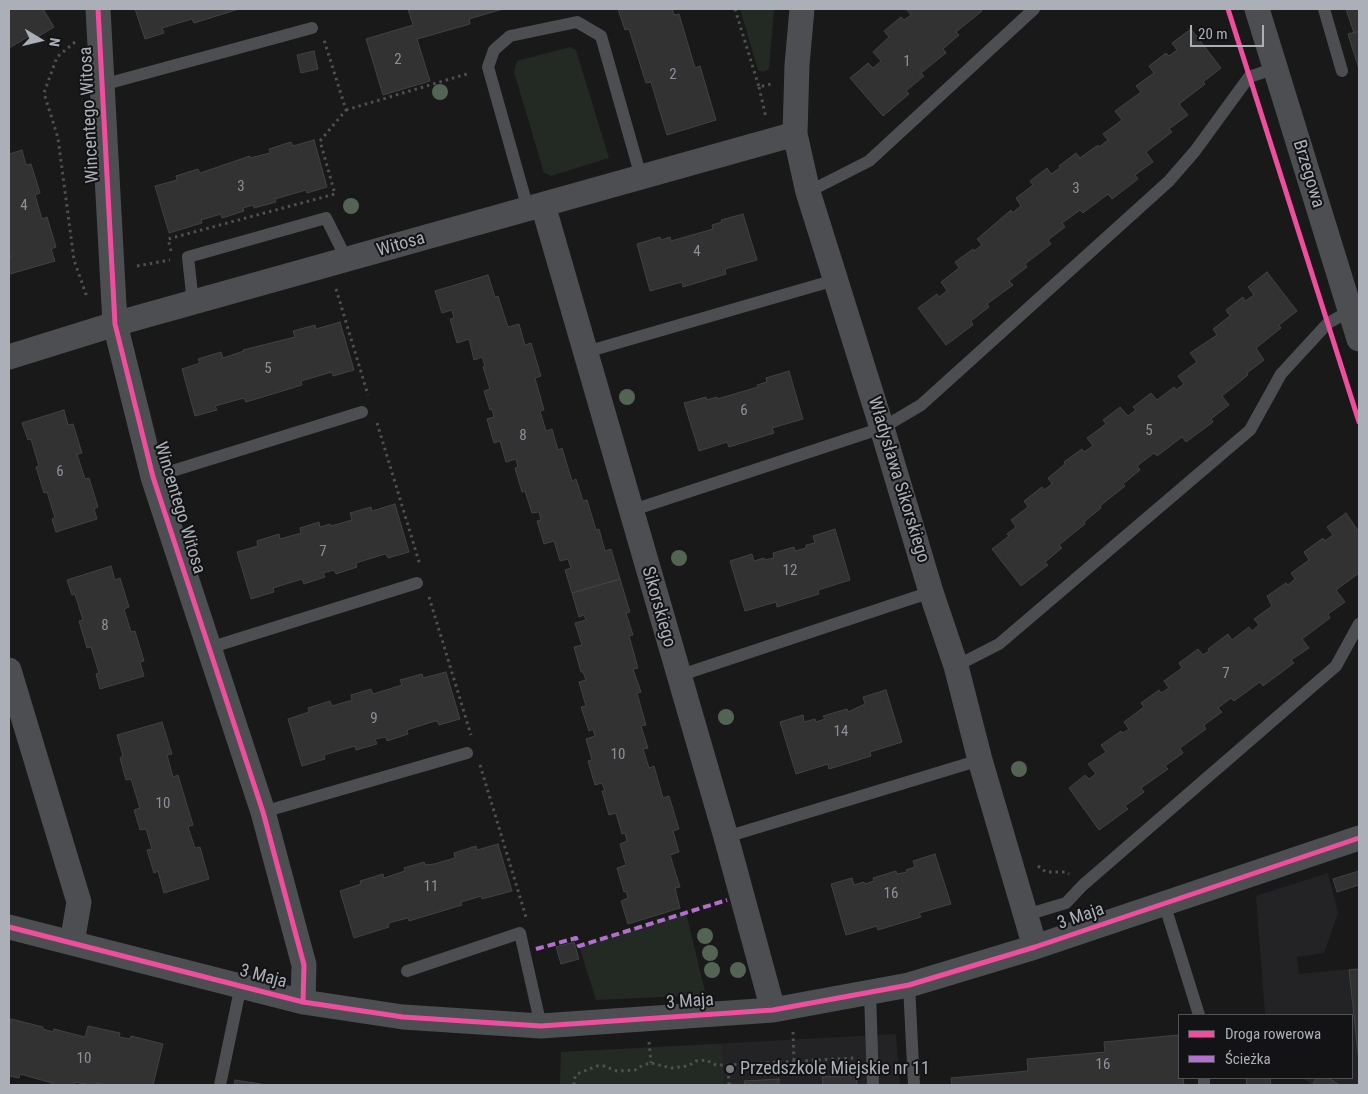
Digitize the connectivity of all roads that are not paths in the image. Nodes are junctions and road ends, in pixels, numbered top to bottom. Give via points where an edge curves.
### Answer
1 (98, 9) edge
2 (802, 9) edge
3 (1034, 9) edge
4 (1256, 9) edge
5 (1324, 9) edge
6 (317, 32) road end
7 (1276, 68) junction
8 (1342, 71) dead end
9 (102, 85) junction
10 (795, 134) junction
11 (641, 177) junction
12 (808, 192) junction
13 (535, 207) junction
14 (347, 260) junction
15 (835, 280) junction
16 (193, 302) junction
17 (1350, 311) junction
18 (107, 327) junction
19 (1359, 339) edge
20 (586, 352) junction
21 (9, 357) edge
22 (362, 412) dead end
23 (882, 428) junction
24 (153, 477) junction
25 (630, 511) junction
26 (422, 586) road end
27 (931, 592) junction
28 (1359, 624) edge
29 (209, 648) junction
30 (956, 666) junction
31 (9, 670) edge
32 (678, 676) junction
33 (473, 756) road end
34 (980, 760) junction
35 (263, 812) junction
36 (726, 837) junction
37 (1359, 838) edge
38 (1164, 903) junction
39 (1026, 915) junction
40 (9, 926) edge
41 (72, 943) junction
42 (1035, 947) junction
43 (406, 971) dead end
44 (909, 984) junction
45 (241, 985) junction
46 (870, 992) junction
47 (303, 1002) junction
48 (773, 1010) junction
49 (1199, 1014) edge
50 (541, 1026) junction
51 (220, 1085) edge
52 (873, 1085) edge
53 (914, 1085) edge

1 - 9 street, Wincentego Witosa
2 - 10 street, Władysława Sikorskiego
3 - 12 lane via 868,162
4 - 7 street, Brzegowa
5 - 8 lane
6 - 9 lane
7 - 17 street, Brzegowa
7 - 23 lane via 1249,77 1170,181 921,405
9 - 18 street, Wincentego Witosa
10 - 11 street, Witosa
10 - 12 street, Władysława Sikorskiego
11 - 13 street, Witosa
11 - 13 lane via 601,36 577,22 510,36 494,50 488,67
12 - 15 street, Władysława Sikorskiego
13 - 14 street, Witosa
13 - 20 street, Sikorskiego
14 - 16 street, Witosa
14 - 16 lane via 326,218 188,257
15 - 20 lane
15 - 23 street, Władysława Sikorskiego
16 - 18 street, Witosa
17 - 19 street, Brzegowa
17 - 30 lane via 1328,323 1281,374 1250,430 999,644
18 - 21 street, Witosa
18 - 24 street, Wincentego Witosa
20 - 25 street, Sikorskiego
22 - 24 lane
23 - 25 lane
23 - 27 street, Władysława Sikorskiego
24 - 29 street, Wincentego Witosa
25 - 32 street, Sikorskiego
26 - 29 lane
27 - 30 street, Władysława Sikorskiego
27 - 32 lane
28 - 39 lane via 1336,666 1066,903
29 - 35 street, Wincentego Witosa
30 - 34 street, Władysława Sikorskiego
31 - 41 street via 79,902
32 - 36 street, Sikorskiego
33 - 35 lane
34 - 36 lane
34 - 39 street, Władysława Sikorskiego
35 - 47 street, Wincentego Witosa via 304,965
36 - 48 street, Sikorskiego
37 - 38 street, 3 Maja
38 - 42 street, 3 Maja
38 - 49 lane
39 - 42 street, Władysława Sikorskiego
40 - 41 street, 3 Maja
41 - 45 street, 3 Maja
42 - 44 street, 3 Maja
43 - 50 lane via 520,933
44 - 46 street, 3 Maja
44 - 53 lane
45 - 47 street, 3 Maja
45 - 51 lane
46 - 48 street, 3 Maja
46 - 52 lane
47 - 50 street, 3 Maja via 402,1017
48 - 50 street, 3 Maja

